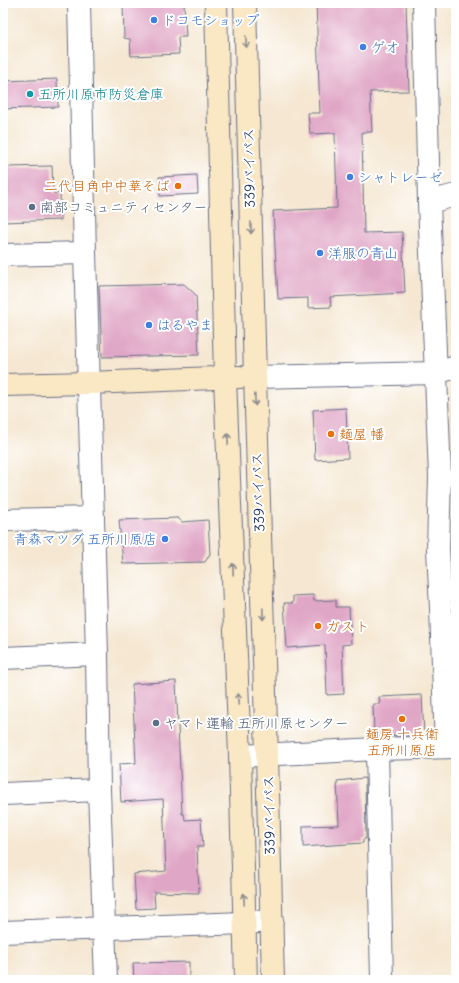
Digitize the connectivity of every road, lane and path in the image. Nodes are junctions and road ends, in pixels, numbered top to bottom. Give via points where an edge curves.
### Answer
1 (79, 3) edge
2 (216, 3) edge
3 (245, 3) edge
4 (424, 3) edge
5 (456, 195) edge
6 (429, 202) junction
7 (85, 252) junction
8 (3, 255) edge
9 (446, 370) edge
10 (254, 377) junction
11 (225, 378) junction
12 (89, 383) junction
13 (3, 385) edge
14 (448, 476) edge
15 (93, 518) junction
16 (3, 520) edge
17 (449, 609) edge
18 (97, 654) junction
19 (3, 658) edge
20 (451, 747) edge
21 (376, 749) junction
22 (267, 754) junction
23 (240, 756) junction
24 (99, 790) junction
25 (3, 794) edge
26 (272, 921) junction
27 (244, 923) junction
28 (104, 928) junction
29 (3, 932) edge
30 (106, 980) edge
31 (246, 980) edge
32 (273, 980) edge
33 (382, 980) edge

1 - 7 street
2 - 11 street
3 -> 10 street, 339バイパス
4 - 6 street
5 - 6 street
6 - 9 street
7 - 8 street
7 - 12 street
9 - 10 street
9 - 14 street
10 - 11 street
10 -> 22 street, 339バイパス
11 - 12 street
23 -> 11 street
12 - 13 street
12 - 15 street
14 - 17 street via 438,549
15 - 16 street
15 - 18 street
17 - 20 street
18 - 19 street
18 - 24 street
20 - 21 street
21 - 22 street
21 - 33 street
22 - 23 street
22 - 26 street, 339バイパス
27 -> 23 street
24 - 25 street
24 - 28 street
26 - 27 street
26 - 32 street, 339バイパス
27 - 28 street
27 - 31 street
28 - 29 street
28 - 30 street

